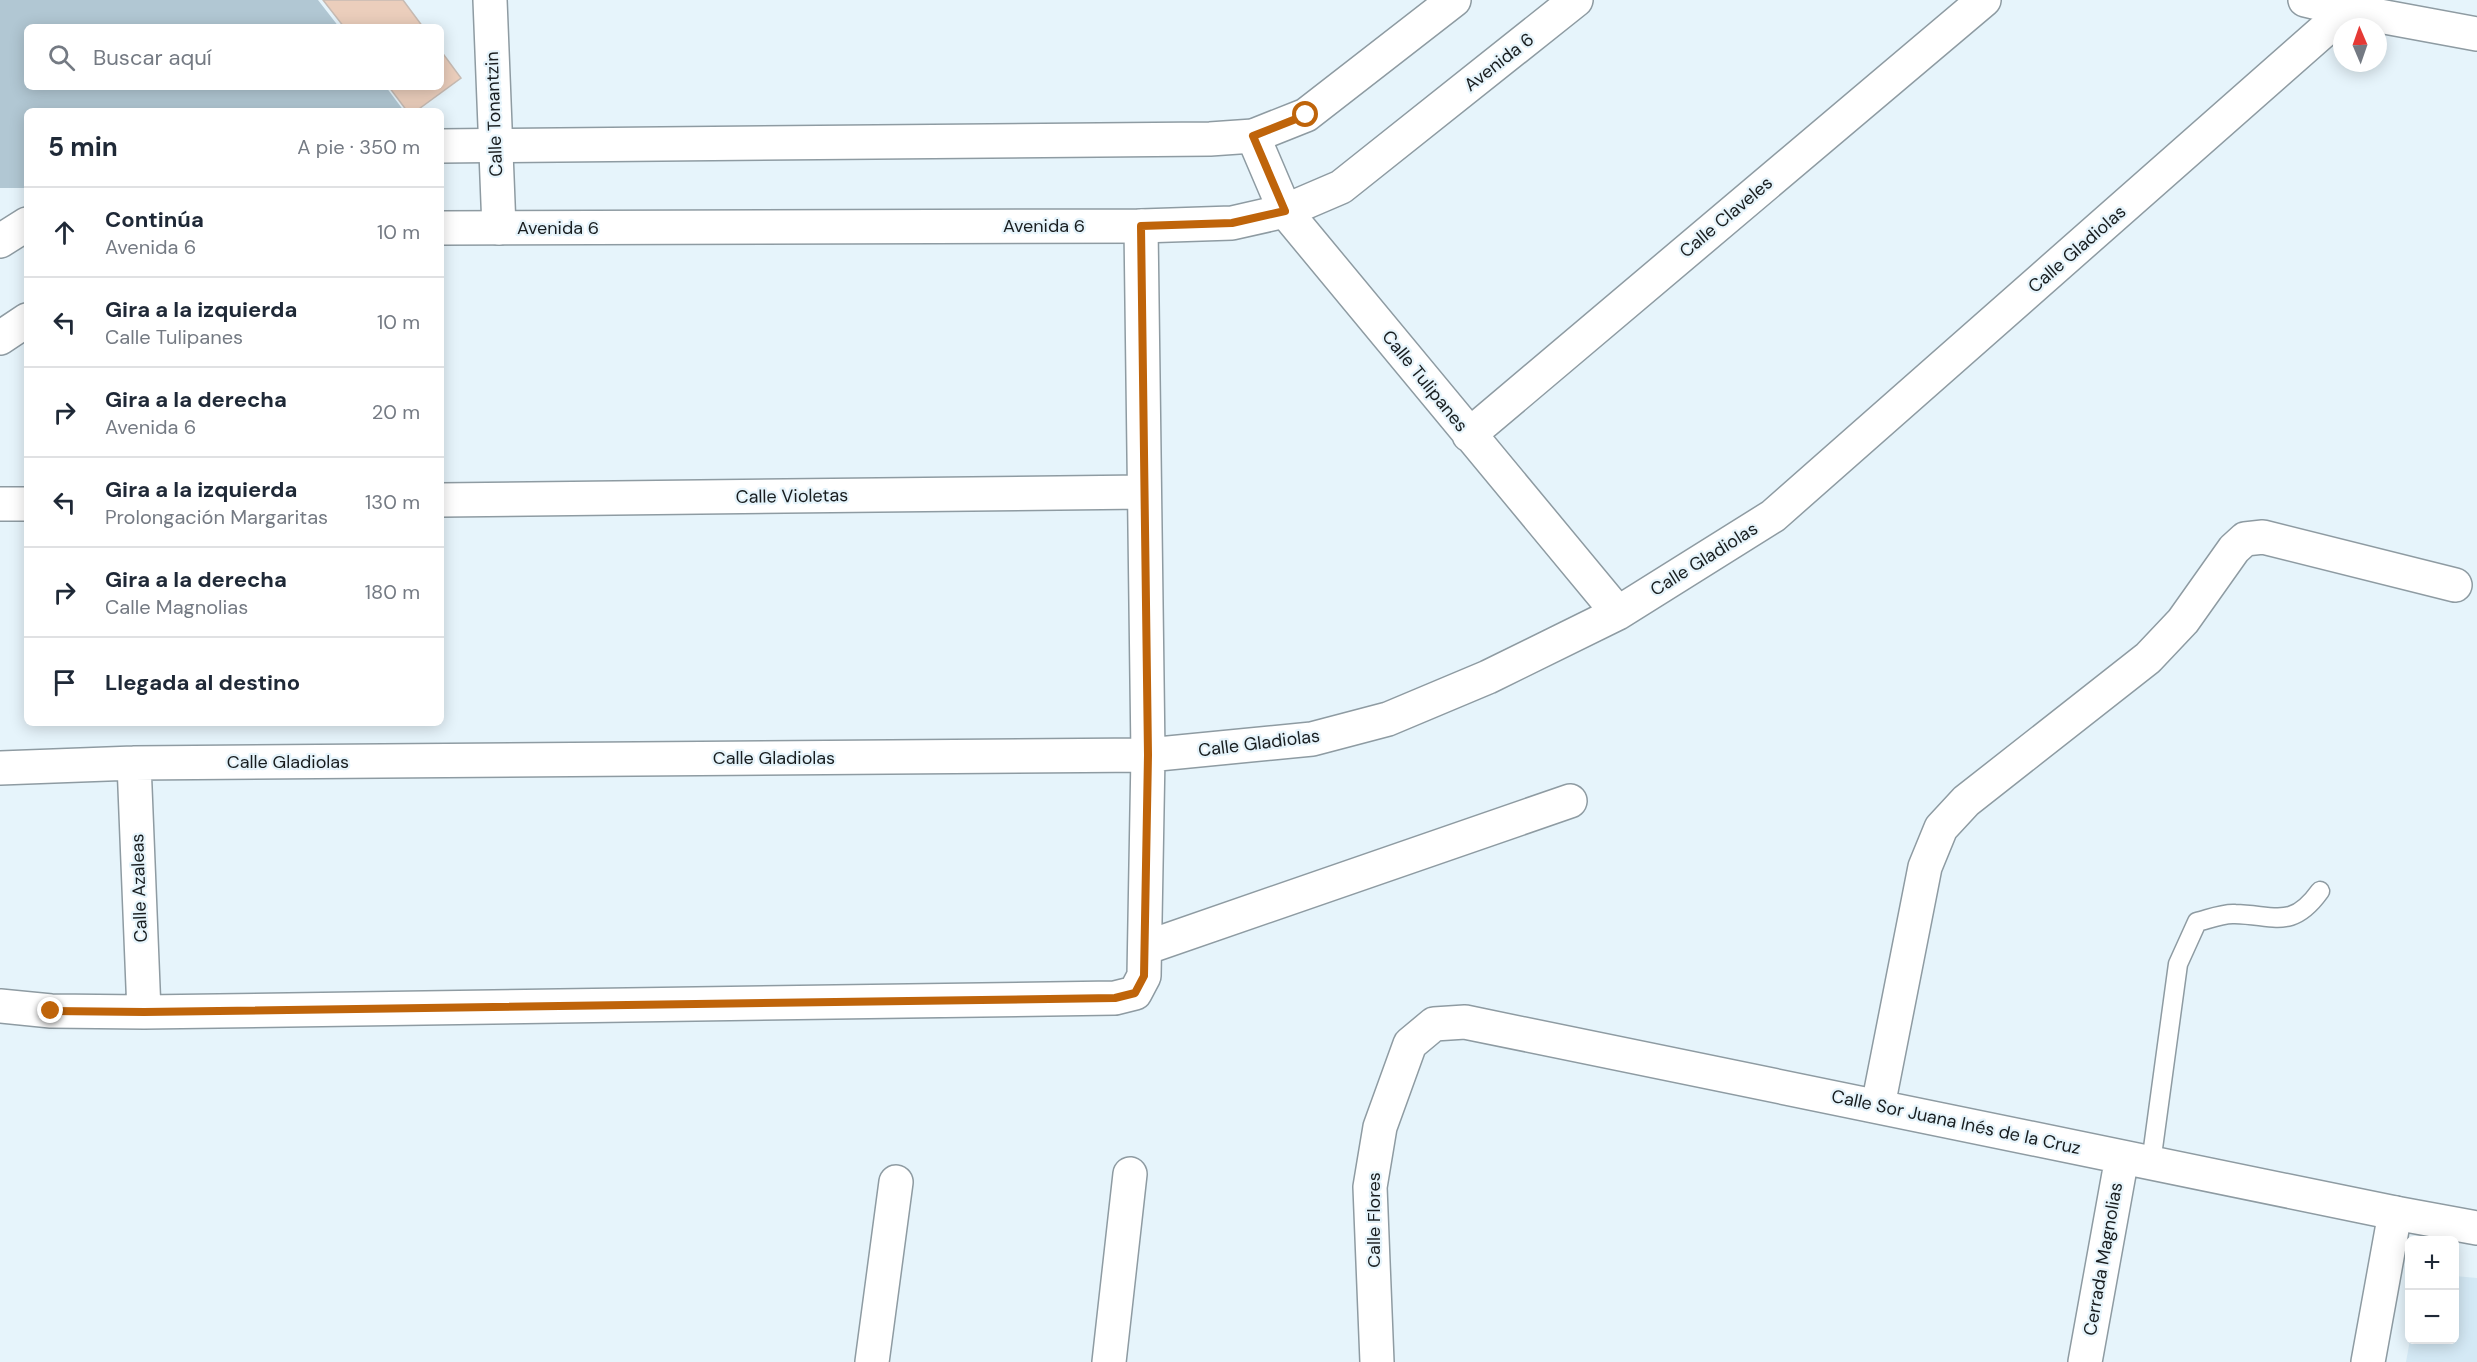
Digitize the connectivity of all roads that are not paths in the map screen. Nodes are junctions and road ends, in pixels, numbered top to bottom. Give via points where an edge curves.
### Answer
1 (490, 0) edge
2 (1454, 0) edge
3 (1984, 0) edge
4 (2305, 0) edge
5 (1570, 2) edge
6 (2347, 5) edge
7 (2477, 34) edge
8 (1253, 136) junction
9 (495, 145) junction
10 (444, 146) edge
11 (1285, 211) junction
12 (24, 226) edge
13 (1141, 226) junction
14 (444, 228) edge
15 (500, 228) junction
16 (0, 241) edge
17 (24, 322) edge
18 (0, 338) edge
19 (1469, 435) junction
20 (1144, 492) junction
21 (444, 500) edge
22 (0, 504) edge
23 (24, 504) edge
24 (2455, 585) dead end
25 (1618, 613) junction
26 (1148, 755) junction
27 (134, 763) junction
28 (0, 768) edge
29 (1570, 801) dead end
30 (2320, 891) dead end
31 (1145, 948) junction
32 (0, 1005) edge
33 (144, 1012) junction
34 (1434, 1024) joint
35 (1878, 1106) junction
36 (2136, 1160) junction
37 (1130, 1174) dead end
38 (896, 1182) dead end
39 (2395, 1213) junction
40 (2477, 1228) edge
41 (872, 1362) edge
42 (1108, 1362) edge
43 (1377, 1362) edge
44 (2085, 1362) edge
45 (2368, 1362) edge

1 - 9 street, Calle Tonantzin
2 - 8 street via 1306,115
3 - 19 street, Calle Claveles
4 - 6 street
5 - 11 street, Avenida 6 via 1341,187
6 - 7 street
6 - 25 street, Calle Gladiolas via 1773,516
8 - 9 street
8 - 11 street, Calle Tulipanes
9 - 10 street
9 - 15 street, Calle Tonantzin
11 - 13 street, Avenida 6 via 1232,223
11 - 19 street, Calle Tulipanes
12 - 16 street
13 - 15 street, Avenida 6
13 - 20 street
14 - 15 street, Avenida 6
17 - 18 street
19 - 25 street, Calle Tulipanes
20 - 21 street, Calle Violetas
20 - 26 street
22 - 23 street
24 - 35 street via 2263,537 2245,539 2183,621 2148,658 1966,801 1941,828 1925,867
25 - 26 street, Calle Gladiolas via 1488,677 1388,719 1312,739
26 - 27 street, Calle Gladiolas
26 - 31 street
27 - 28 street, Calle Gladiolas
27 - 33 street, Calle Azaleas
29 - 31 street
30 - 36 lane via 2309,905 2287,918 2232,914 2197,922 2178,964
31 - 33 street via 1144,976 1135,993 1115,998
32 - 33 street via 51,1011
34 - 35 street, Calle Sor Juana Inés de la Cruz via 1466,1022
34 - 43 street, Calle Flores via 1410,1044 1380,1127 1370,1188
35 - 36 street, Calle Sor Juana Inés de la Cruz
36 - 39 street, Calle Sor Juana Inés de la Cruz
36 - 44 street, Cerrada Magnolias
37 - 42 street
38 - 41 street
39 - 40 street, Calle Sor Juana Inés de la Cruz
39 - 45 street

